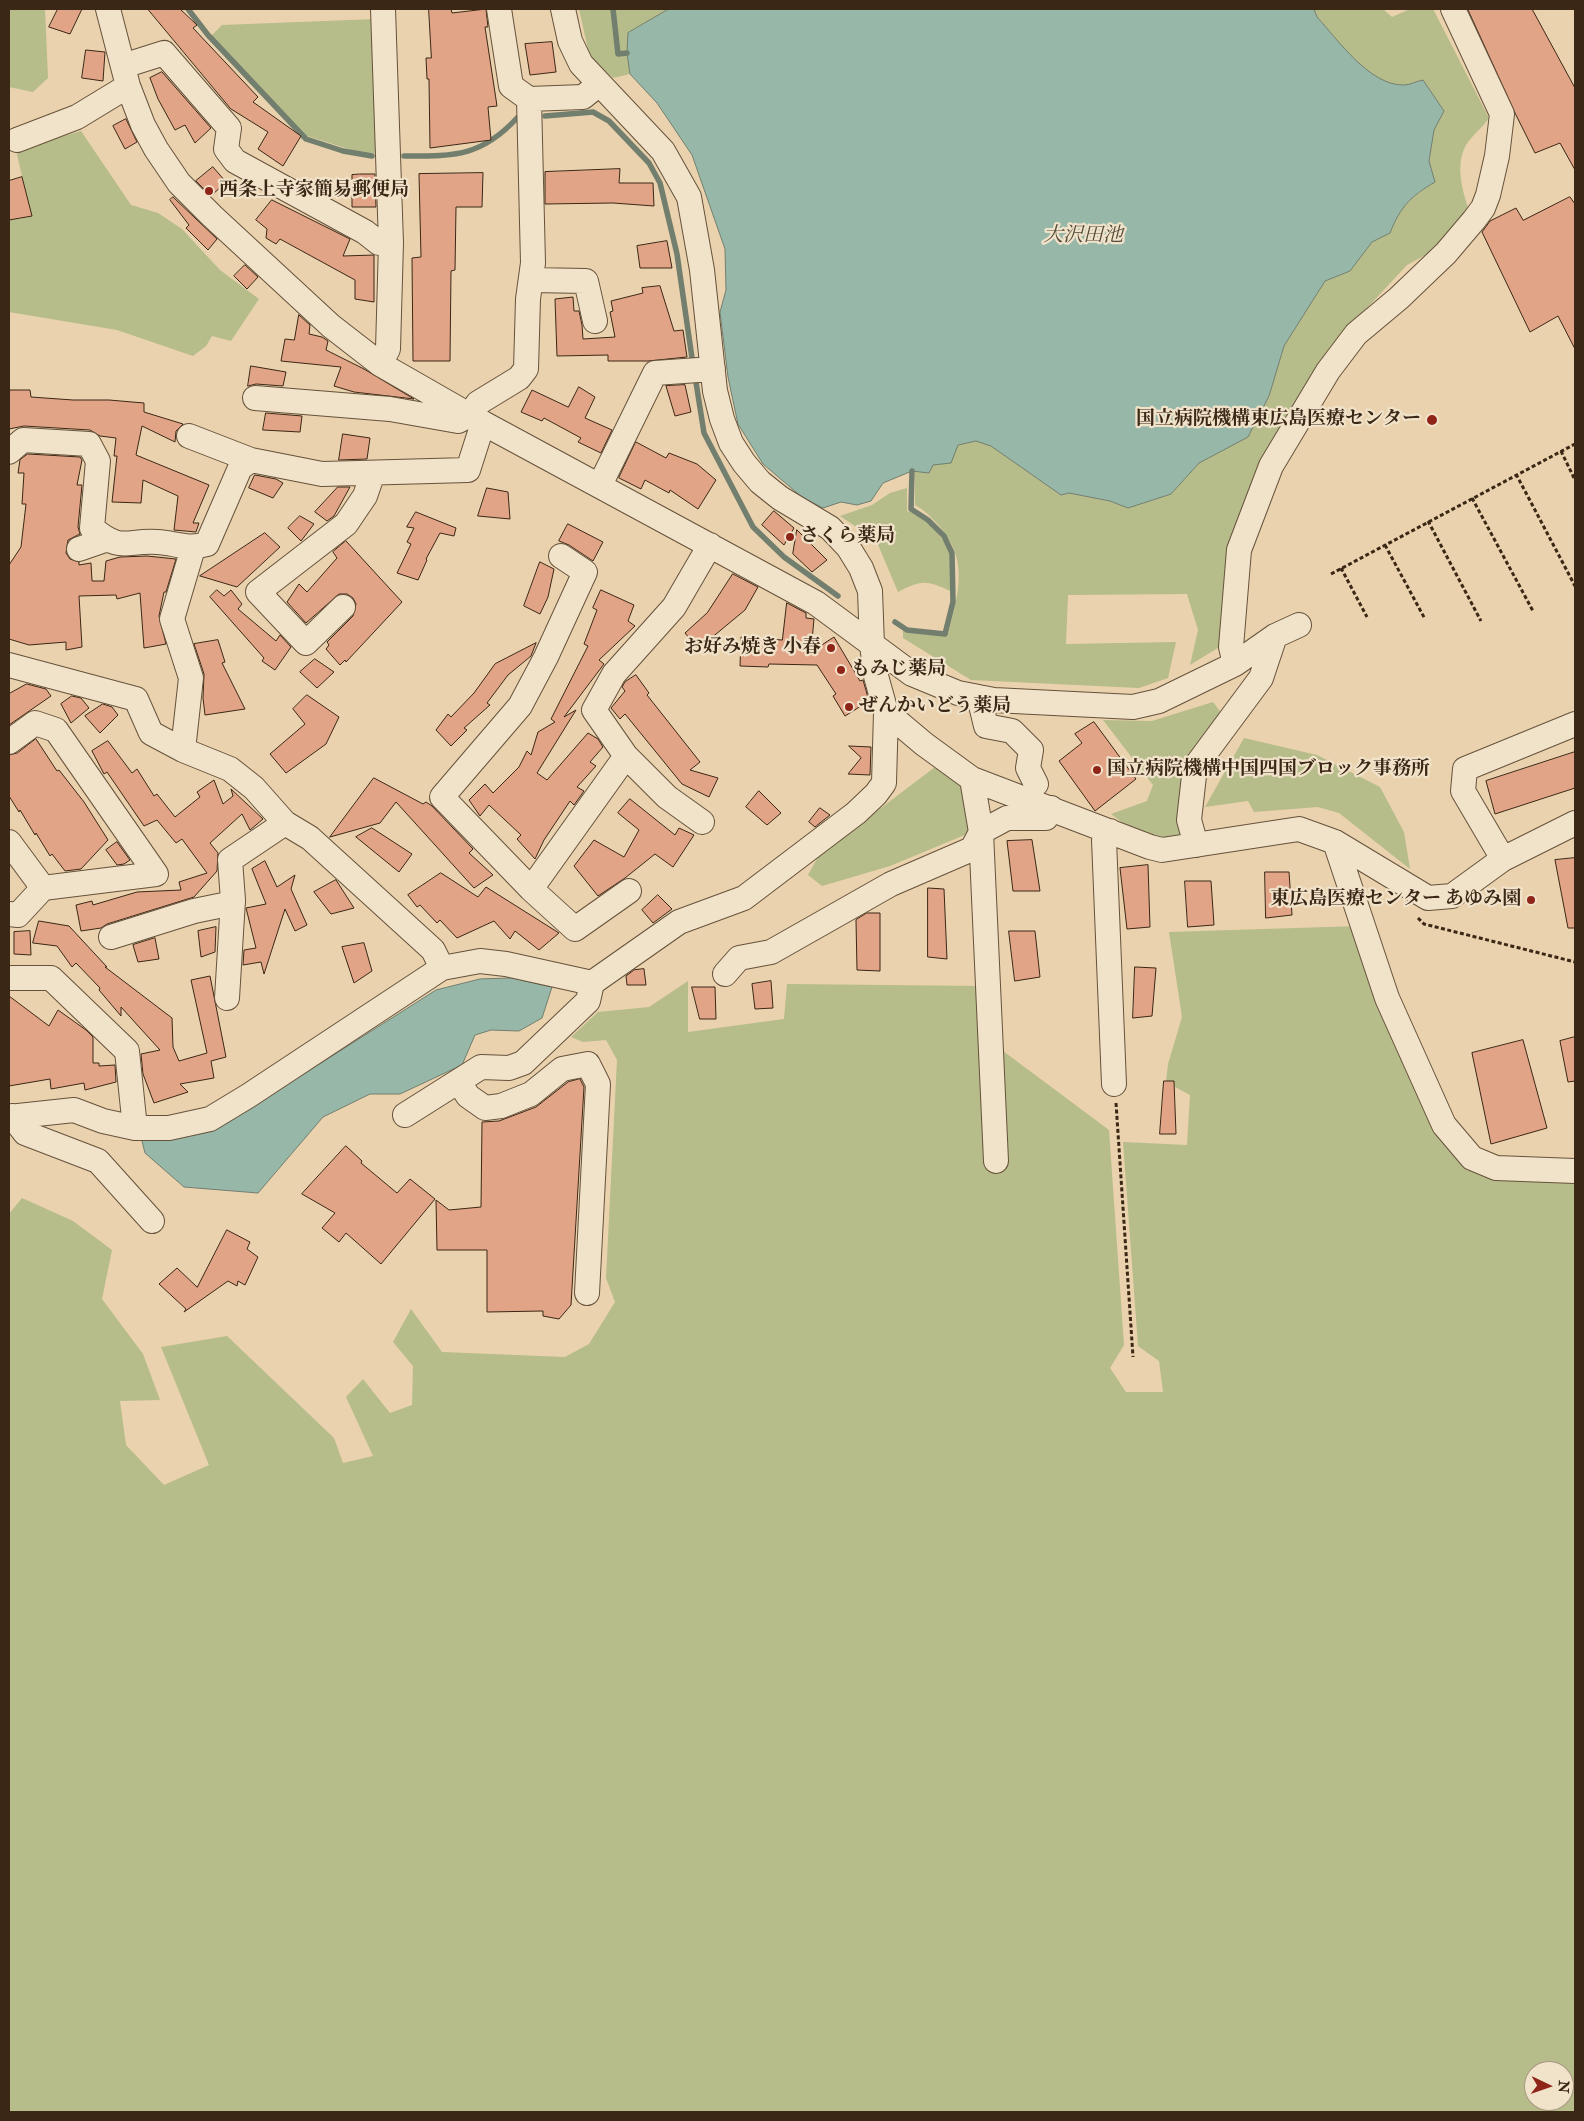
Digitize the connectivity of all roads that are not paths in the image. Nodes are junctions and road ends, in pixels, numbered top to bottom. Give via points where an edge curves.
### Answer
1 (108, 9) edge
2 (383, 9) edge
3 (499, 9) edge
4 (563, 9) edge
5 (1453, 9) edge
6 (126, 76) junction
7 (598, 85) junction
8 (529, 99) junction
9 (17, 140) dead end
10 (390, 243) junction
11 (531, 280) junction
12 (595, 322) dead end
13 (380, 364) junction
14 (713, 369) junction
15 (255, 398) dead end
16 (476, 419) junction
17 (189, 436) dead end
18 (9, 452) edge
19 (251, 460) junction
20 (373, 473) junction
21 (600, 485) junction
22 (105, 540) junction
23 (710, 545) junction
24 (193, 548) junction
25 (78, 549) dead end
26 (561, 556) dead end
27 (343, 607) dead end
28 (1299, 625) dead end
29 (1275, 636) junction
30 (872, 645) junction
31 (1235, 664) junction
32 (9, 665) edge
33 (979, 697) junction
34 (886, 712) junction
35 (1575, 724) edge
36 (9, 742) edge
37 (183, 750) junction
38 (626, 756) junction
39 (981, 782) junction
40 (1051, 808) junction
41 (702, 822) dead end
42 (285, 823) junction
43 (1575, 823) edge
44 (1110, 831) junction
45 (981, 832) junction
46 (9, 842) edge
47 (1335, 842) junction
48 (1196, 845) junction
49 (1503, 859) junction
50 (43, 888) junction
51 (531, 889) junction
52 (629, 891) dead end
53 (233, 903) junction
54 (9, 914) edge
55 (111, 937) dead end
56 (442, 968) junction
57 (726, 974) dead end
58 (9, 978) edge
59 (592, 983) junction
60 (227, 998) dead end
61 (459, 1082) junction
62 (1114, 1084) road end
63 (405, 1115) dead end
64 (10, 1116) edge
65 (135, 1128) junction
66 (996, 1161) dead end
67 (1575, 1171) edge
68 (152, 1221) dead end
69 (586, 1293) dead end

1 - 6 street
2 - 10 street
3 - 8 street via 511,86
4 - 7 street via 574,49
5 - 31 street via 1502,114 1488,195 1483,208 1446,253 1356,334 1328,371 1271,466 1239,550 1232,646
6 - 9 street via 77,117
6 - 10 street via 164,53 229,128 226,149 235,161 365,232 379,244
6 - 13 street via 147,133 179,183 331,326
7 - 8 street via 583,97
7 - 14 street via 663,151 689,197 702,270
8 - 11 street
10 - 13 street via 388,349
11 - 12 street via 586,281
11 - 16 street via 526,369 519,378 478,402
13 - 16 street
14 - 21 street via 656,373
14 - 30 street via 722,419 731,443 744,463 780,498 830,528 848,547 861,568 870,591
15 - 16 street via 390,409 458,422
16 - 20 street via 468,470
16 - 21 street
17 - 19 street
18 - 22 street via 23,440 89,444 98,461 92,528
19 - 20 street via 322,474
19 - 24 street via 240,468 207,544
20 - 27 street via 365,496 346,524 258,592 301,650
21 - 23 street
22 - 24 street via 126,545 156,542
22 - 25 street
23 - 30 street via 816,604
23 - 38 street via 674,608 614,674 594,710
24 - 37 street via 172,619 190,678
26 - 51 street via 585,572 546,657 520,706 442,797
28 - 29 street
29 - 31 street
29 - 48 street via 1261,678 1195,768 1189,820
30 - 33 street via 912,674 958,693
30 - 34 street
31 - 33 street via 1159,701 1133,707
32 - 37 street via 136,699 151,733
33 - 39 street via 986,726 1012,730 1031,750 1032,774
34 - 39 street via 924,744
34 - 59 street via 884,783 856,813 744,898 679,922
35 - 49 street via 1465,769 1463,791
36 - 50 street via 36,723 56,730 156,874
37 - 42 street via 230,769 254,788
38 - 41 street via 667,797
38 - 51 street
39 - 40 street
39 - 45 street
40 - 44 street
40 - 45 street via 1046,818 1007,818
42 - 53 street via 230,860
42 - 56 street via 310,838 433,950
43 - 49 street
44 - 48 street via 1162,850
44 - 62 street via 1104,840
45 - 57 street via 972,849 891,884 771,952 738,958
45 - 66 street
46 - 50 street
47 - 48 street via 1299,829
47 - 49 street via 1428,898 1452,896
47 - 67 street via 1387,998 1444,1125 1472,1158 1496,1168
50 - 54 street via 18,914
51 - 52 street via 575,929
53 - 55 street via 194,911
53 - 60 street
56 - 59 street via 480,961
56 - 65 street via 210,1118 169,1128
58 - 65 street via 51,978 127,1051
59 - 61 street via 588,1001 523,1063 509,1068 481,1067
61 - 63 street
61 - 69 street via 468,1096 485,1108 501,1106 531,1094 562,1069 588,1064 598,1084
64 - 65 street via 74,1110
64 - 68 street via 25,1133 98,1160

